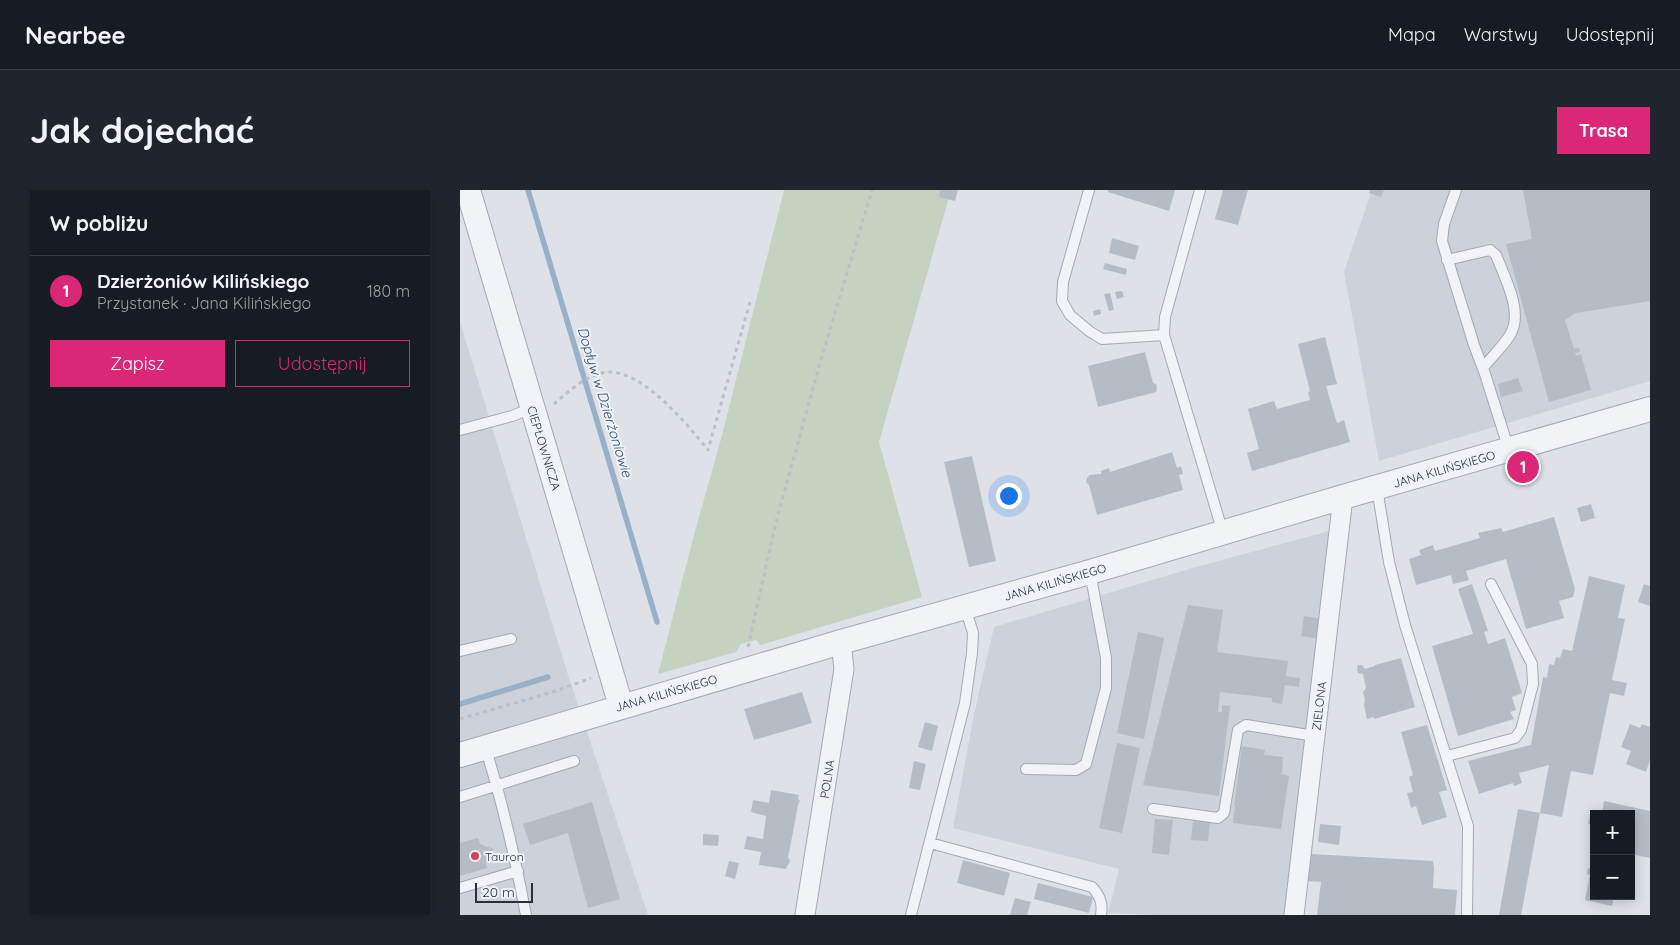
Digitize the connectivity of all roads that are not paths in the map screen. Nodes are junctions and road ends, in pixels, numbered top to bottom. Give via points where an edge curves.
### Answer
1 (468, 190) edge
2 (1089, 190) edge
3 (1200, 190) edge
4 (1456, 190) edge
5 (1447, 260) junction
6 (1164, 335) junction
7 (1483, 368) junction
8 (1650, 409) edge
9 (534, 414) junction
10 (460, 430) edge
11 (1509, 450) junction
12 (1377, 488) junction
13 (1343, 497) junction
14 (1223, 533) junction
15 (1090, 572) junction
16 (1491, 584) dead end
17 (965, 607) junction
18 (510, 639) dead end
19 (841, 642) junction
20 (460, 651) edge
21 (621, 706) junction
22 (1315, 736) junction
23 (485, 747) junction
24 (460, 755) edge
25 (1446, 756) junction
26 (574, 761) dead end
27 (1026, 769) dead end
28 (497, 786) junction
29 (460, 797) edge
30 (1153, 809) dead end
31 (930, 843) junction
32 (518, 871) junction
33 (460, 888) edge
34 (526, 915) edge
35 (805, 915) edge
36 (911, 915) edge
37 (1101, 915) edge
38 (1294, 915) edge
39 (1467, 915) edge

1 - 9 street, CIEPŁOWNICZA
2 - 6 lane via 1063,282 1062,301 1070,315 1102,339
3 - 6 lane via 1165,318
4 - 5 lane via 1444,224 1442,241
5 - 7 lane
5 - 7 lane via 1490,250 1496,255 1514,301 1512,331
6 - 14 lane
7 - 11 lane
8 - 11 street, JANA KILIŃSKIEGO
9 - 10 lane via 512,416
9 - 21 street, CIEPŁOWNICZA
11 - 12 street, JANA KILIŃSKIEGO
12 - 13 street, JANA KILIŃSKIEGO
12 - 25 lane via 1389,562 1405,625
13 - 14 street, JANA KILIŃSKIEGO
13 - 22 street, ZIELONA
14 - 15 street, JANA KILIŃSKIEGO
15 - 17 street, JANA KILIŃSKIEGO
15 - 27 lane via 1106,658 1106,688 1086,764 1076,770
16 - 25 lane via 1532,664 1533,684 1522,730 1515,738
17 - 19 street, JANA KILIŃSKIEGO
17 - 31 lane via 973,633 965,703
18 - 20 lane
19 - 21 street, JANA KILIŃSKIEGO
19 - 35 street, POLNA via 844,669
21 - 23 street, JANA KILIŃSKIEGO
22 - 30 lane via 1246,724 1238,730 1224,813 1218,818
22 - 38 street, ZIELONA
23 - 24 street, JANA KILIŃSKIEGO
23 - 28 lane
25 - 39 lane via 1468,826
26 - 28 lane
28 - 29 lane
28 - 32 lane
31 - 36 lane
31 - 37 lane via 1092,887 1099,895
32 - 33 lane
32 - 34 lane

